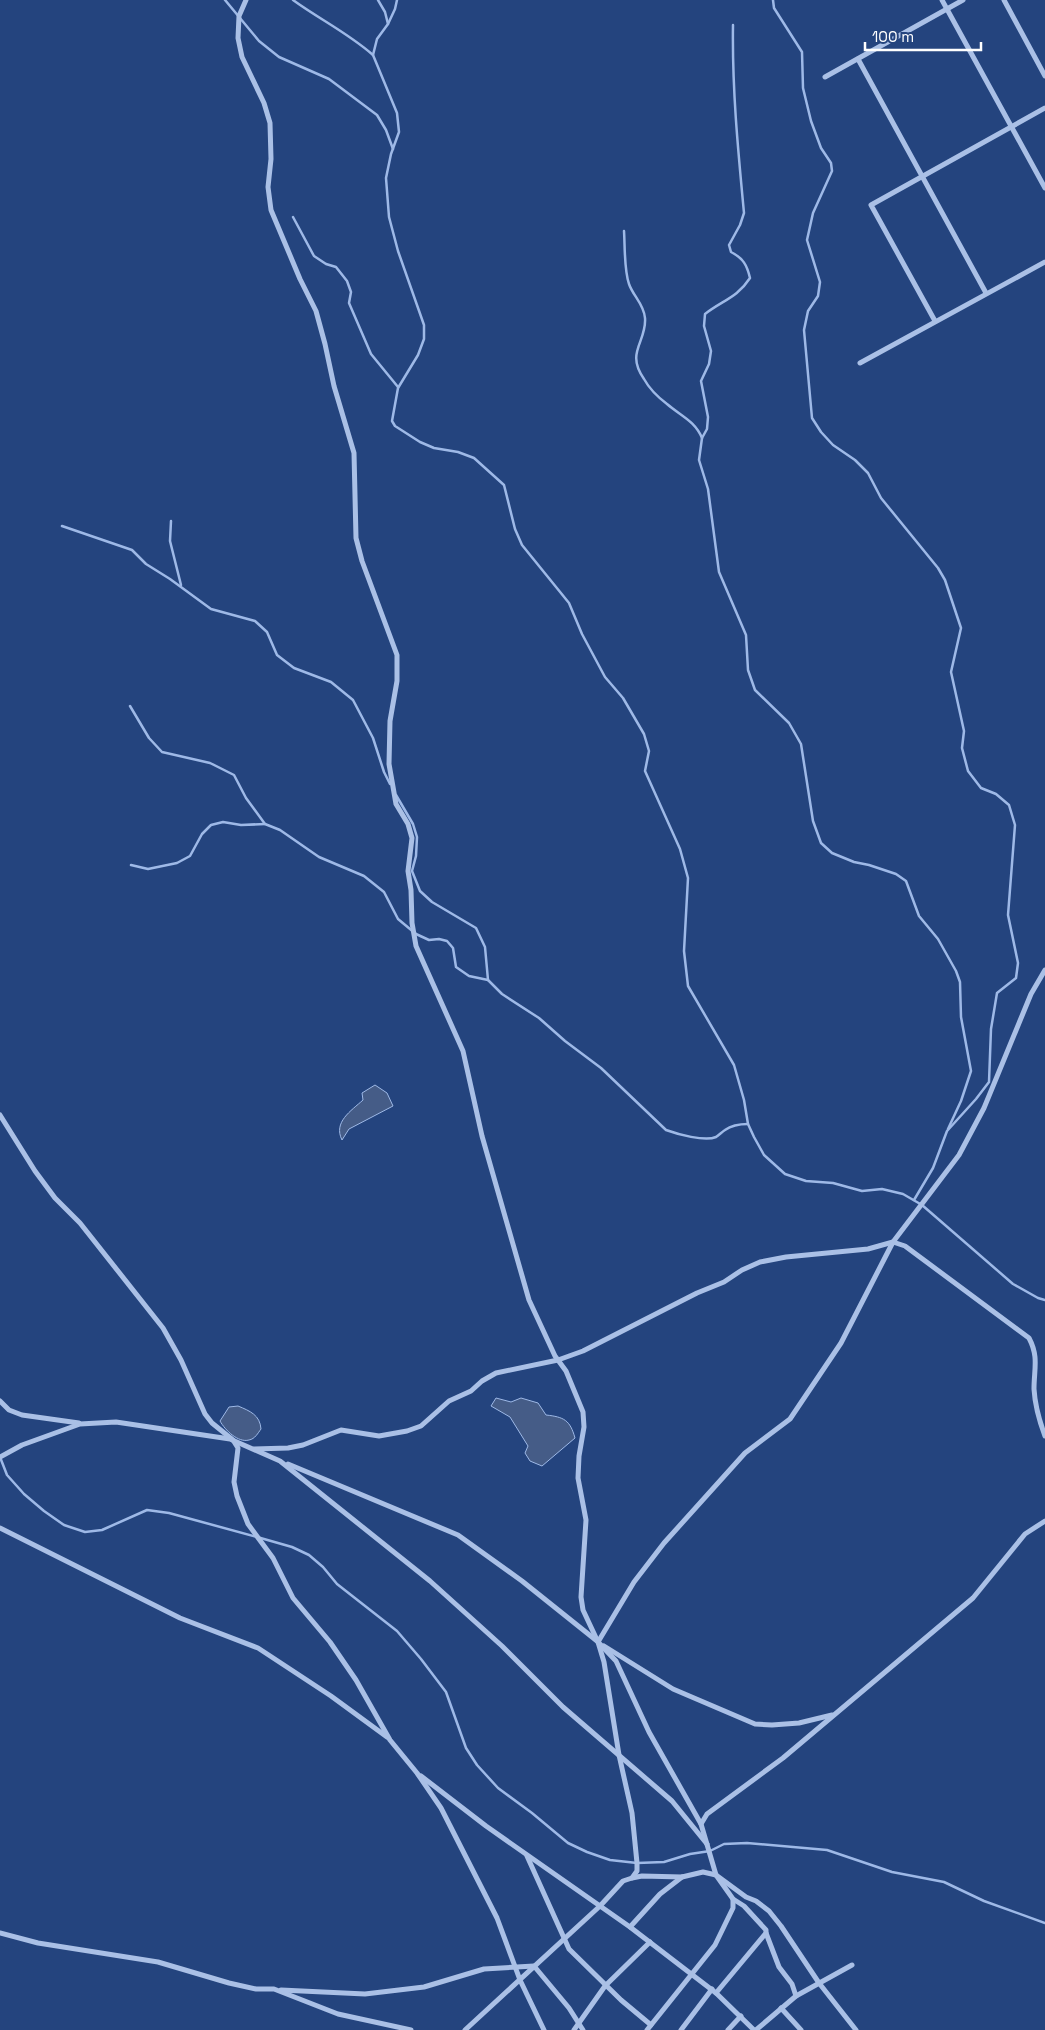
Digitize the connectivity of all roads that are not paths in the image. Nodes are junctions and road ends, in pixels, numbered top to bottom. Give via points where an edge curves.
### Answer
1 (246, 0) edge
2 (942, 0) edge
3 (963, 0) edge
4 (1004, 0) edge
5 (947, 9) junction
6 (858, 59) junction
7 (1045, 76) edge
8 (826, 77) dead end
9 (1045, 108) edge
10 (1011, 126) junction
11 (922, 176) junction
12 (1045, 188) edge
13 (1045, 262) edge
14 (986, 294) junction
15 (935, 322) junction
16 (860, 363) dead end
17 (1045, 970) edge
18 (0, 1115) edge
19 (893, 1242) junction
20 (558, 1360) junction
21 (0, 1401) edge
22 (80, 1424) junction
23 (1045, 1436) edge
24 (233, 1440) junction
25 (254, 1449) junction
26 (0, 1457) edge
27 (280, 1461) junction
28 (1045, 1521) edge
29 (0, 1528) edge
30 (598, 1642) junction
31 (835, 1714) junction
32 (390, 1740) junction
33 (619, 1755) junction
34 (417, 1772) junction
35 (701, 1824) junction
36 (707, 1844) junction
37 (526, 1855) junction
38 (716, 1874) junction
39 (682, 1877) junction
40 (632, 1878) junction
41 (733, 1899) junction
42 (756, 1901) junction
43 (600, 1906) junction
44 (744, 1906) junction
45 (630, 1927) junction
46 (0, 1932) edge
47 (766, 1933) junction
48 (563, 1938) junction
49 (650, 1942) junction
50 (852, 1965) dead end
51 (534, 1966) junction
52 (516, 1967) junction
53 (692, 1975) junction
54 (520, 1980) junction
55 (819, 1983) junction
56 (604, 1986) junction
57 (274, 1989) junction
58 (714, 1991) junction
59 (796, 1996) junction
60 (782, 2008) junction
61 (741, 2016) junction
62 (578, 2024) junction
63 (651, 2025) junction
64 (855, 2029) edge
65 (410, 2030) edge
66 (465, 2030) edge
67 (544, 2030) edge
68 (574, 2030) edge
69 (583, 2030) edge
70 (647, 2030) edge
71 (681, 2030) edge
72 (728, 2030) edge
73 (755, 2030) edge
74 (801, 2030) edge

1 - 20 street via 239,16 238,38 242,57 270,123 268,187 271,210 316,311 326,344 334,386 354,453 356,538 397,655 389,764 396,804 412,838 408,871 416,946 464,1051 482,1136 529,1300
2 - 5 street
3 - 5 street
4 - 7 street
5 - 6 street
5 - 10 street
6 - 8 street
6 - 11 street
9 - 10 street
10 - 11 street
10 - 12 street
11 - 14 street
11 - 15 street via 871,205
13 - 14 street
14 - 15 street
15 - 16 street
17 - 19 street via 1031,994 984,1108 959,1155
18 - 24 street via 55,1198 80,1223 163,1328 205,1414
19 - 20 street via 868,1249 760,1262 583,1351
19 - 23 street via 905,1246 1029,1338 1036,1358 1036,1406
19 - 30 street via 841,1343 790,1419 745,1453 664,1543 634,1582
20 - 25 street via 496,1373 471,1391 449,1401 421,1426 407,1431 379,1436 341,1430 303,1445
20 - 30 street via 583,1412 578,1478 586,1520 582,1597 583,1610
21 - 22 street via 8,1410 22,1416
22 - 24 street via 116,1422
22 - 26 street via 22,1445
24 - 25 street
24 - 32 street via 239,1453 234,1482 248,1524 273,1558 293,1598 330,1642 356,1680
25 - 27 street
27 - 30 street via 458,1535
27 - 33 street via 430,1581 563,1707
28 - 31 street via 1025,1534 973,1598
29 - 32 street via 180,1618 258,1648
30 - 31 street via 673,1689 755,1724 799,1723
30 - 33 street
30 - 35 street via 616,1661 649,1732
31 - 35 street via 783,1758 707,1814
32 - 34 street
33 - 36 street via 672,1801
33 - 40 street via 633,1821 637,1863
34 - 37 street
34 - 52 street via 442,1808 463,1848 497,1918
35 - 36 street
36 - 38 street
37 - 43 street
37 - 48 street
38 - 39 street via 703,1872
38 - 41 street
38 - 42 street
39 - 40 street
39 - 45 street via 660,1894
40 - 43 street via 623,1881
41 - 44 street
41 - 53 street via 733,1908 715,1945
42 - 44 street
42 - 55 street via 769,1910
43 - 45 street
43 - 48 street
44 - 47 street
45 - 49 street
46 - 57 street via 38,1943 158,1962 256,1989
47 - 58 street
47 - 59 street
48 - 51 street
48 - 56 street via 568,1949
49 - 53 street
49 - 56 street
50 - 55 street
51 - 52 street
51 - 54 street
51 - 62 street
52 - 54 street
52 - 57 street via 484,1970 424,1987 365,1994
53 - 58 street
53 - 63 street
54 - 66 street
54 - 67 street
55 - 59 street
55 - 64 street
56 - 62 street
56 - 63 street
57 - 65 street via 338,2014
58 - 61 street
58 - 71 street
59 - 60 street
60 - 73 street
60 - 74 street
61 - 72 street
61 - 73 street
62 - 68 street
62 - 69 street
63 - 70 street

